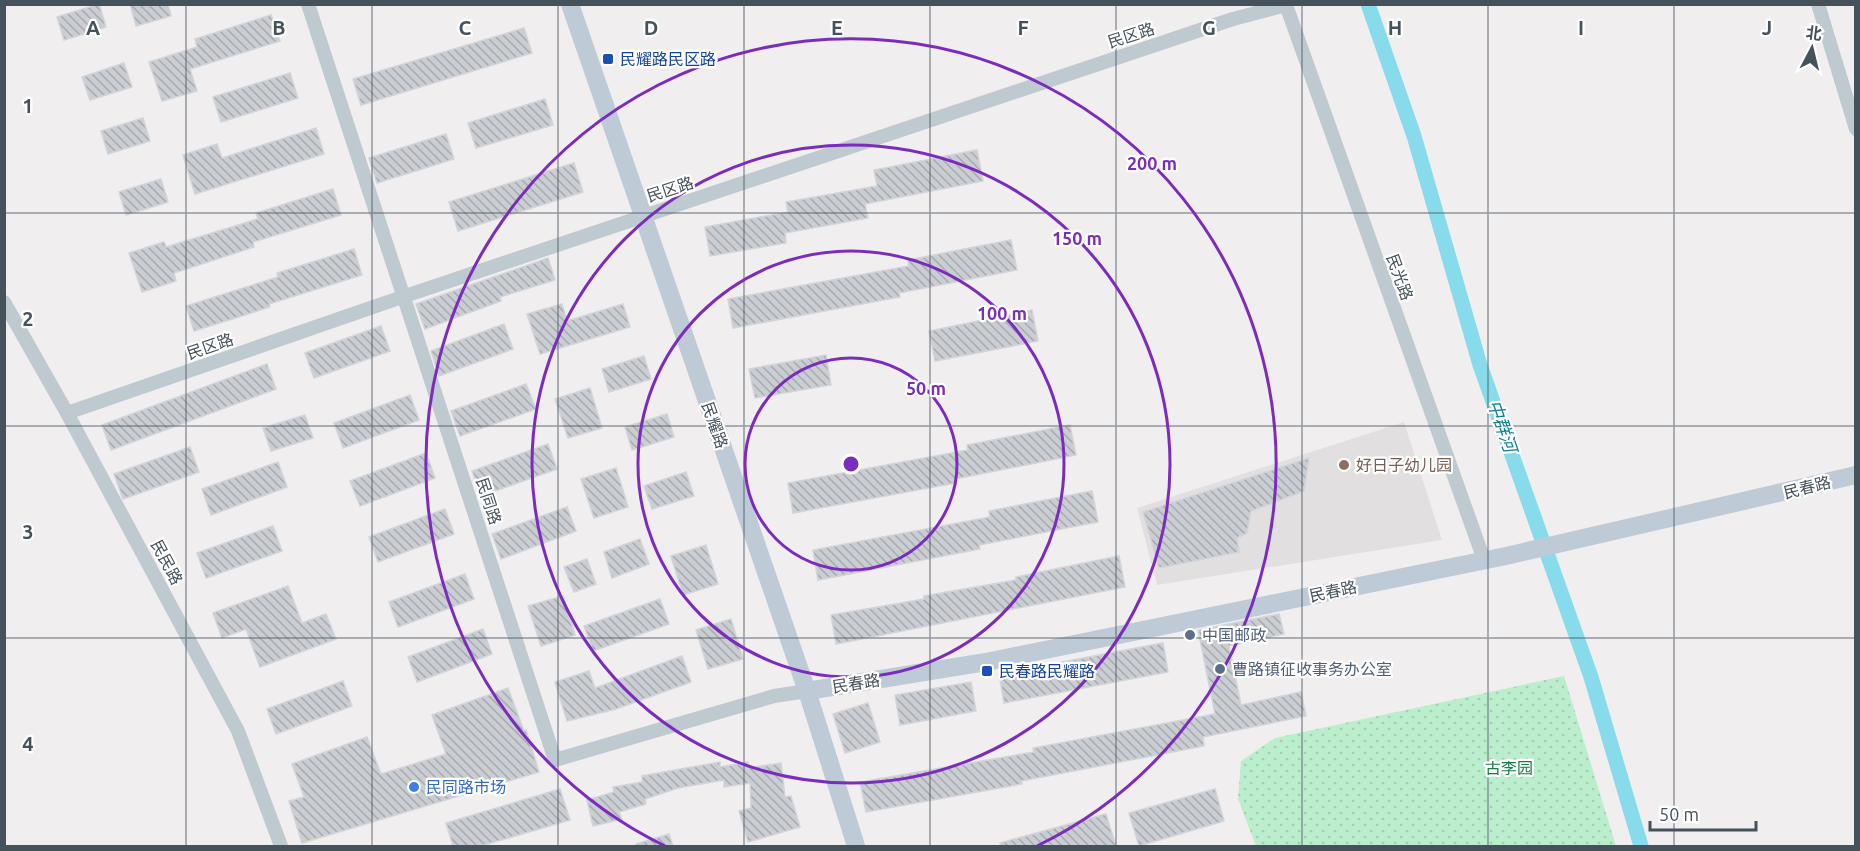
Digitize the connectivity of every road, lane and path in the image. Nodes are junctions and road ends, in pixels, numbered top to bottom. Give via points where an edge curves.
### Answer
1 (308, 4) edge
2 (570, 4) edge
3 (1818, 4) edge
4 (1286, 5) edge
5 (1856, 129) edge
6 (642, 216) junction
7 (405, 296) junction
8 (4, 302) edge
9 (68, 413) junction
10 (1856, 475) edge
11 (1484, 560) junction
12 (807, 691) junction
13 (281, 846) edge
14 (856, 846) edge

1 - 7 street, 民同路
2 - 6 street, 民耀路
3 - 5 street
4 - 6 street, 民区路 via 1233,19
4 - 11 street, 民光路
6 - 7 street, 民区路
6 - 12 street, 民耀路
7 - 9 street, 民区路
7 - 12 street, 民同路 via 555,760 774,696
8 - 9 street, 民民路
9 - 13 street, 民民路 via 238,731
10 - 11 street, 民春路
11 - 12 street, 民春路 via 986,662
12 - 14 street, 民耀路

